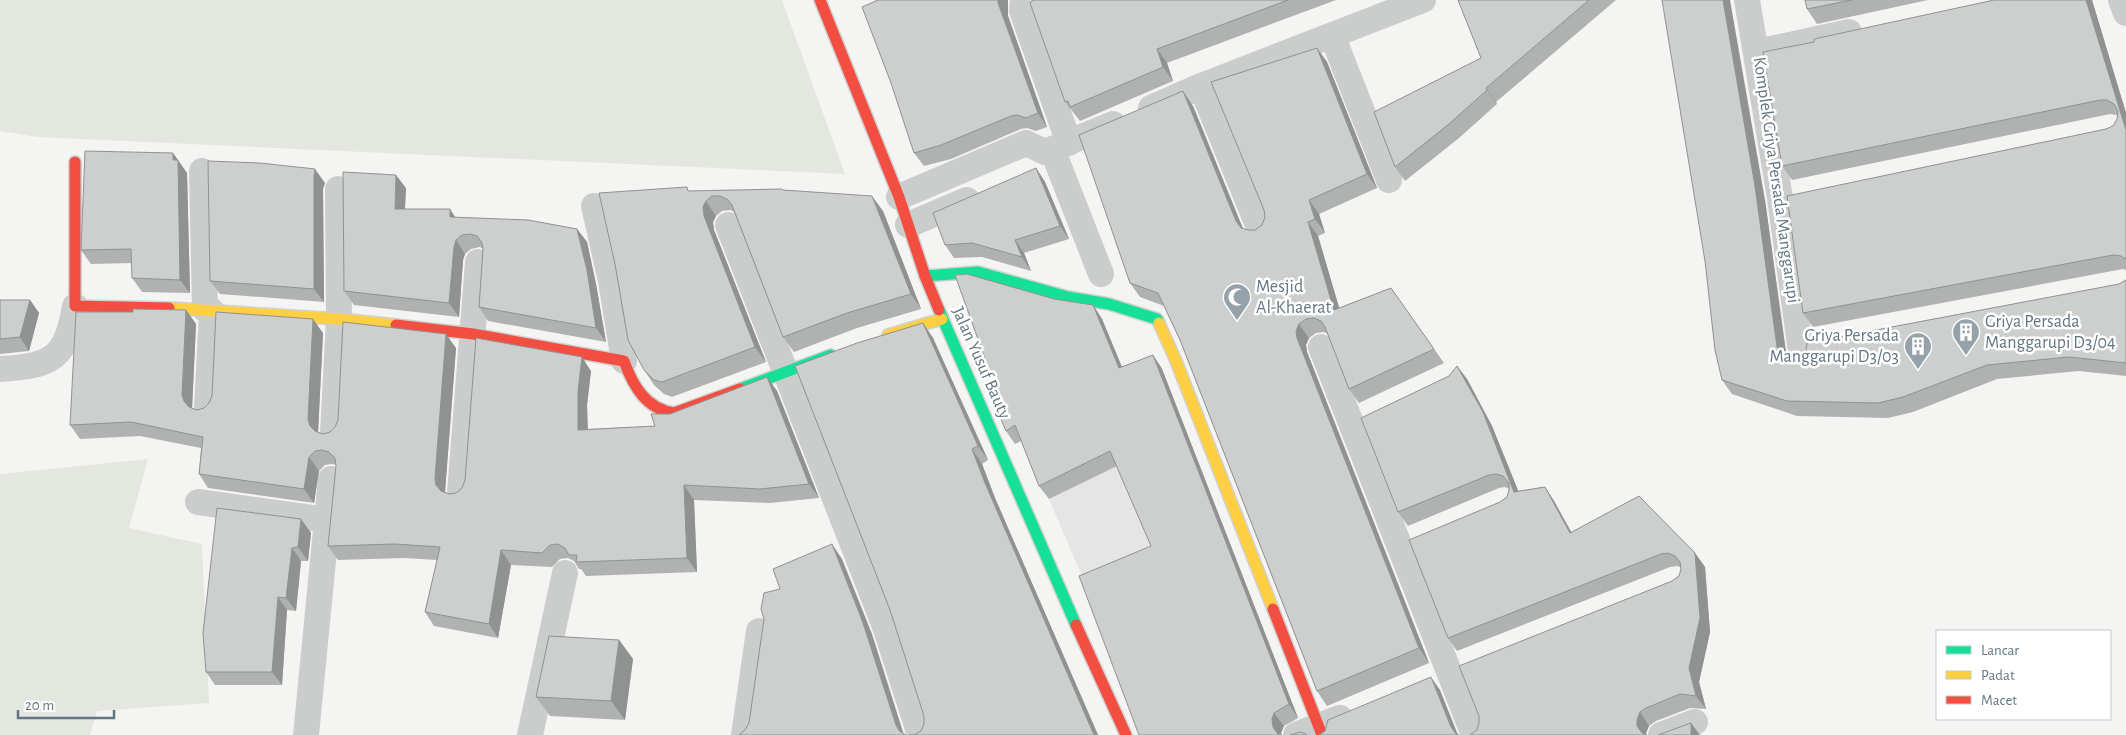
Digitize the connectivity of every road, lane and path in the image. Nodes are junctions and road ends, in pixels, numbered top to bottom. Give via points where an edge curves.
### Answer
1 (820, 0) edge
2 (1023, 0) edge
3 (1422, 0) edge
4 (1748, 0) edge
5 (2121, 0) edge
6 (2126, 13) edge
7 (1874, 27) edge
8 (1332, 35) junction
9 (1757, 52) junction
10 (1201, 86) junction
11 (1055, 148) junction
12 (75, 162) dead end
13 (202, 171) dead end
14 (1029, 173) edge
15 (1389, 180) dead end
16 (338, 189) dead end
17 (986, 192) edge
18 (899, 197) junction
19 (594, 206) dead end
20 (728, 225) dead end
21 (908, 225) junction
22 (1260, 230) edge
23 (478, 262) dead end
24 (1102, 274) dead end
25 (925, 276) junction
26 (75, 306) junction
27 (208, 310) junction
28 (942, 318) junction
29 (339, 319) junction
30 (473, 334) junction
31 (881, 338) edge
32 (1321, 347) dead end
33 (1807, 348) edge
34 (845, 350) edge
35 (624, 361) junction
36 (0, 369) edge
37 (786, 372) junction
38 (207, 408) edge
39 (333, 433) edge
40 (331, 479) dead end
41 (460, 494) edge
42 (198, 502) dead end
43 (327, 520) junction
44 (565, 573) dead end
45 (759, 631) dead end
46 (1475, 660) edge
47 (1439, 675) junction
48 (1365, 707) edge
49 (1696, 722) dead end
50 (1313, 732) edge
51 (306, 735) edge
52 (530, 735) edge
53 (744, 735) edge
54 (920, 735) edge
55 (1126, 735) edge
56 (1474, 735) edge
57 (1661, 735) edge

1 - 18 street, Jalan Yusuf Bauty
2 - 11 street via 1022,11
3 - 8 street
4 - 9 street, Komplek Griya Persada Manggarupi
5 - 6 street
7 - 9 street
8 - 10 street
8 - 15 street
9 - 33 street, Komplek Griya Persada Manggarupi via 1789,196
10 - 11 street
10 - 22 street
11 - 14 street via 1038,169
11 - 18 street via 1026,143
11 - 24 street
12 - 26 street
13 - 27 street
16 - 29 street
17 - 21 street
18 - 21 street, Jalan Yusuf Bauty
19 - 35 street
20 - 37 street
21 - 25 street, Jalan Yusuf Bauty
23 - 30 street
25 - 28 street, Jalan Yusuf Bauty
25 - 50 street via 978,272 1157,319 1176,361
26 - 27 street
26 - 36 street via 71,327 61,350 49,360 31,367
27 - 29 street
27 - 38 street
28 - 31 street
28 - 55 street, Jalan Yusuf Bauty
29 - 30 street
29 - 39 street
30 - 35 street
30 - 41 street
32 - 47 street via 1362,419 1409,541
34 - 37 street
35 - 37 street via 636,389 665,414 674,414
37 - 54 street via 886,628
40 - 43 street
42 - 43 street
43 - 51 street
44 - 52 street
45 - 53 street
46 - 47 street
47 - 56 street
48 - 50 street
49 - 57 street

